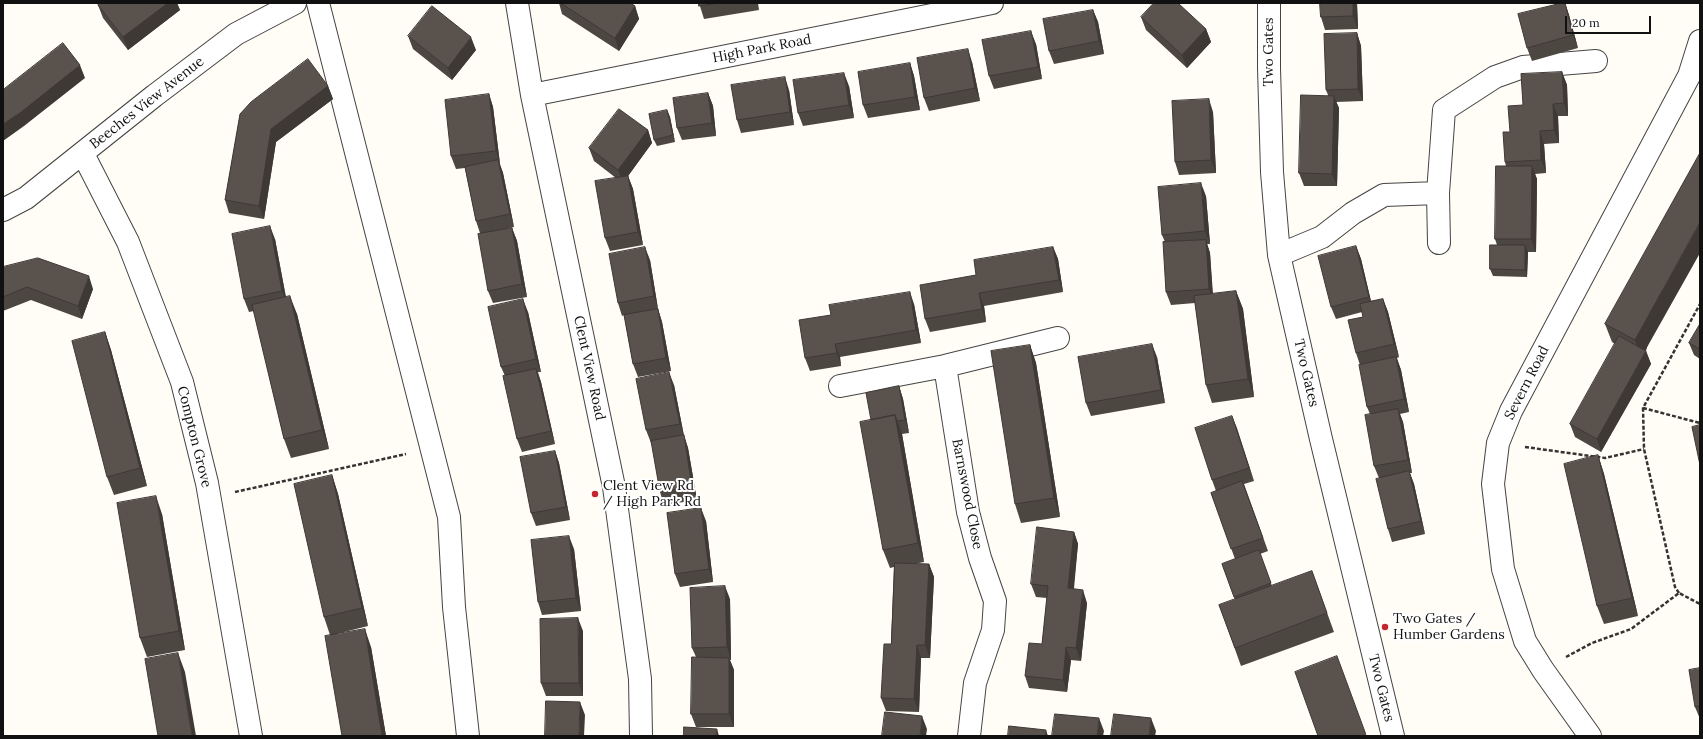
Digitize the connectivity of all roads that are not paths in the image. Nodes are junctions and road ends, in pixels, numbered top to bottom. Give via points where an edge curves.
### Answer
1 (296, 3) edge
2 (318, 3) edge
3 (517, 3) edge
4 (992, 3) edge
5 (1269, 3) edge
6 (1700, 41) edge
7 (1596, 61) dead end
8 (532, 95) junction
9 (83, 154) junction
10 (1438, 193) junction
11 (3, 210) edge
12 (1439, 244) dead end
13 (1279, 255) junction
14 (1058, 338) dead end
15 (945, 366) junction
16 (840, 386) dead end
17 (251, 736) edge
18 (468, 736) edge
19 (641, 736) edge
20 (969, 736) edge
21 (1393, 736) edge
22 (1590, 736) edge

1 - 9 street, Beeches View Avenue via 236,34
2 - 18 street via 449,517 454,607
3 - 8 street, Clent View Road
4 - 8 street, High Park Road
5 - 13 street, Two Gates via 1272,172
6 - 22 street, Severn Road via 1689,76 1511,412 1498,443 1493,484 1503,569 1525,641
7 - 10 street via 1523,67 1495,77 1444,110
8 - 19 street, Clent View Road via 614,487 640,679
9 - 11 street, Beeches View Avenue via 26,198
9 - 17 street, Compton Grove via 128,242 182,382 209,498
10 - 12 street
10 - 13 street via 1384,194 1353,213 1322,237
13 - 21 street, Two Gates
14 - 15 street
15 - 16 street
15 - 20 street, Barnswood Close via 968,512 995,601 994,630 975,683

